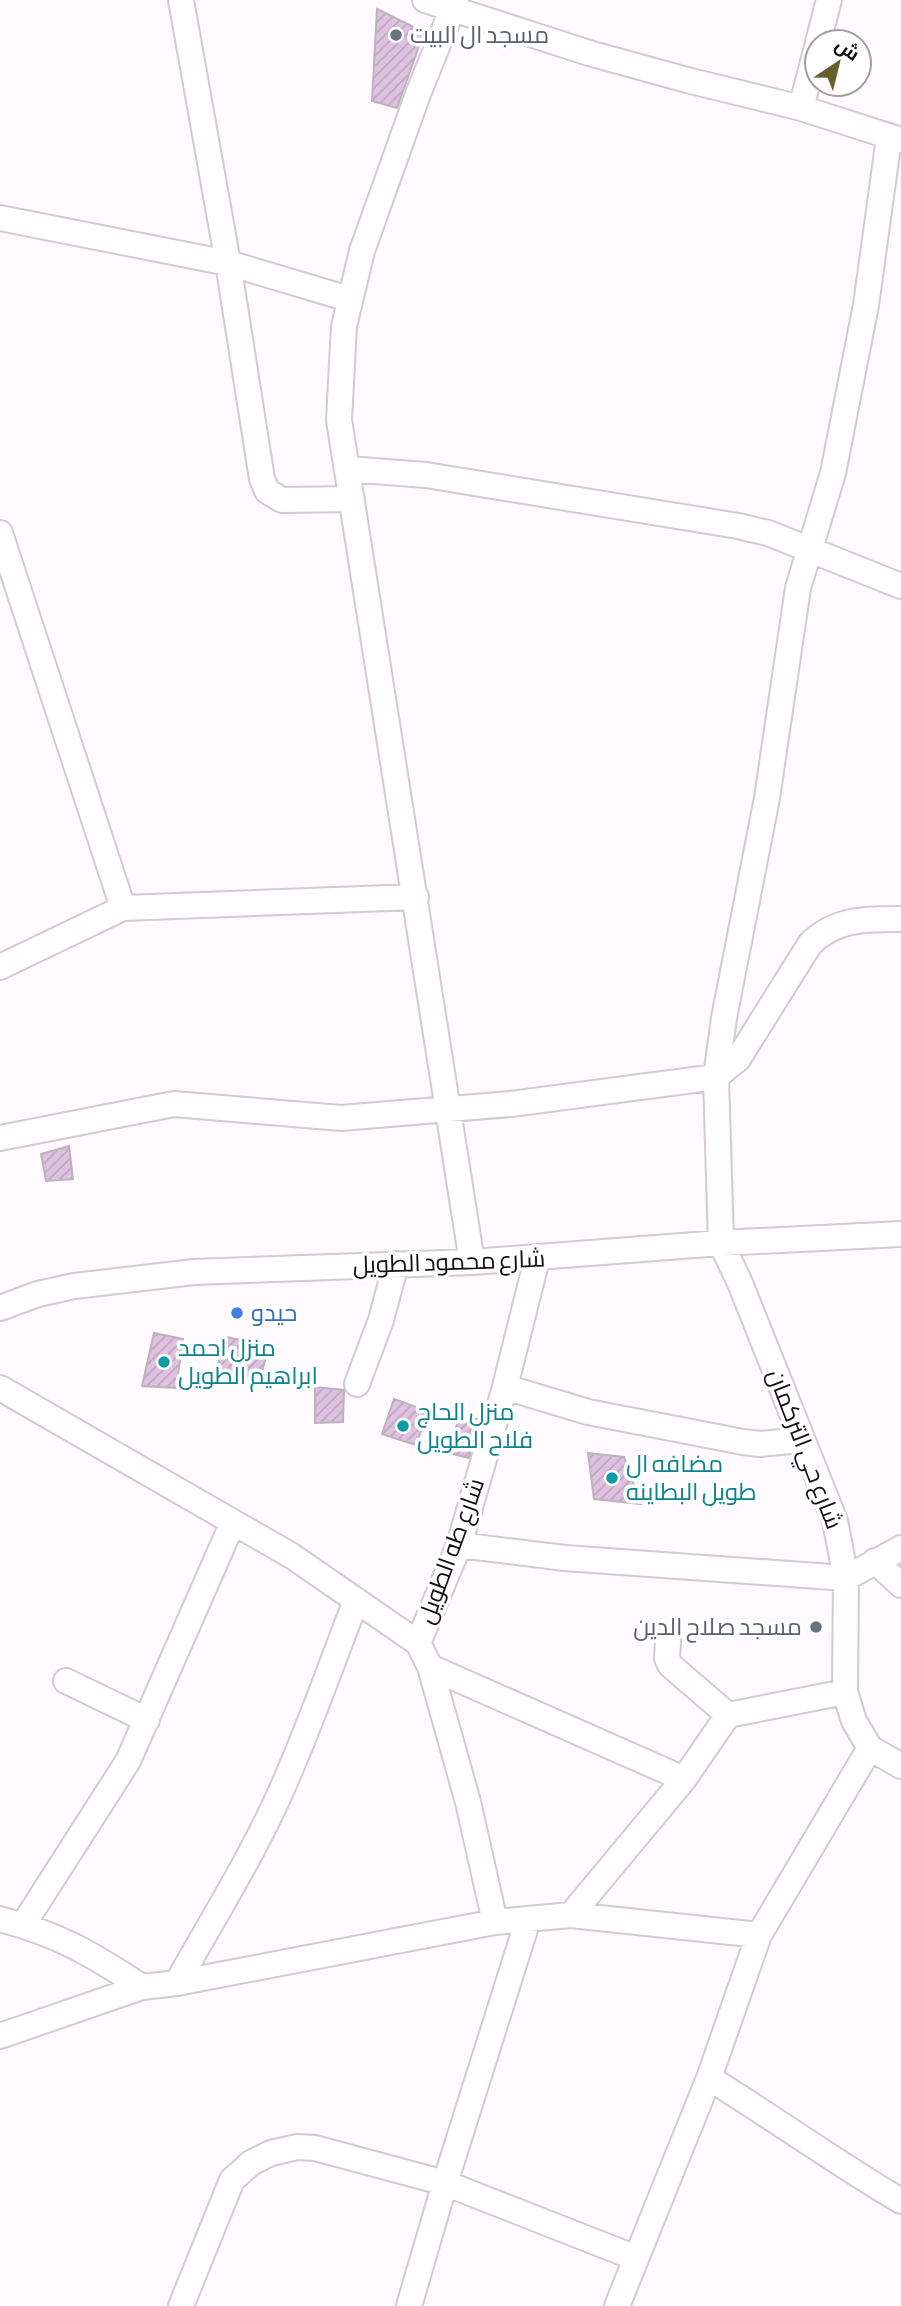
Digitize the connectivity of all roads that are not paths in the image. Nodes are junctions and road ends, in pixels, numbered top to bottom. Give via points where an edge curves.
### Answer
1 (181, 0) edge
2 (425, 0) edge
3 (829, 0) edge
4 (455, 5) edge
5 (822, 28) edge
6 (804, 98) edge
7 (801, 108) junction
8 (895, 139) edge
9 (0, 218) edge
10 (228, 263) junction
11 (349, 299) junction
12 (348, 469) junction
13 (352, 499) junction
14 (0, 533) edge
15 (809, 549) junction
16 (901, 586) edge
17 (416, 897) junction
18 (123, 908) junction
19 (901, 919) edge
20 (0, 967) edge
21 (716, 1077) junction
22 (449, 1109) junction
23 (0, 1138) edge
24 (901, 1234) edge
25 (721, 1243) junction
26 (537, 1259) junction
27 (472, 1262) junction
28 (396, 1264) junction
29 (0, 1308) edge
30 (357, 1384) dead end
31 (505, 1387) junction
32 (0, 1388) edge
33 (802, 1440) junction
34 (233, 1522) junction
35 (459, 1545) junction
36 (901, 1548) edge
37 (875, 1561) junction
38 (846, 1578) junction
39 (901, 1585) edge
40 (356, 1601) junction
41 (668, 1641) dead end
42 (418, 1643) junction
43 (430, 1667) junction
44 (66, 1681) dead end
45 (845, 1692) junction
46 (728, 1715) junction
47 (148, 1720) junction
48 (870, 1748) junction
49 (901, 1766) edge
50 (684, 1779) junction
51 (571, 1915) junction
52 (528, 1920) junction
53 (12, 1922) edge
54 (495, 1922) junction
55 (759, 1935) junction
56 (177, 1983) junction
57 (142, 1987) junction
58 (0, 2036) edge
59 (709, 2078) junction
60 (445, 2183) junction
61 (901, 2201) edge
62 (636, 2258) junction
63 (627, 2302) edge
64 (181, 2306) edge
65 (410, 2306) edge

1 - 10 street
2 - 4 street
3 - 5 street
4 - 7 street via 589,53
4 - 11 street via 418,94
6 - 7 street
7 - 8 street
8 - 15 street via 833,473
9 - 10 street
10 - 11 street
10 - 13 street via 257,461 267,491 282,500
11 - 12 street via 339,409
12 - 13 street
12 - 15 street via 426,475 738,526
13 - 17 street
14 - 18 street
15 - 16 street
15 - 21 street via 798,588 767,798
17 - 18 street
17 - 22 street
18 - 20 street
19 - 21 street via 856,921 821,933 738,1059
21 - 22 street
21 - 25 street
22 - 23 street via 341,1118 174,1104
22 - 27 street
24 - 25 street, شارع محمود الطويل
25 - 26 street, شارع محمود الطويل
25 - 33 street, شارع حي التركمان
26 - 27 street, شارع محمود الطويل
26 - 31 street, شارع طه الطويل
27 - 28 street, شارع محمود الطويل
28 - 29 street, شارع محمود الطويل via 194,1272 64,1288
28 - 30 street
31 - 33 street via 588,1412 743,1442
31 - 35 street, شارع طه الطويل
32 - 34 street
33 - 38 street, شارع حي التركمان via 828,1499
34 - 40 street
34 - 47 street
35 - 38 street via 565,1558
35 - 42 street, شارع طه الطويل
36 - 37 street
37 - 38 street
37 - 39 street
38 - 45 street, شارع حي التركمان
40 - 42 street
40 - 56 street via 277,1800
41 - 46 street via 670,1665
42 - 43 street, شارع طه الطويل
43 - 50 street
43 - 54 street, شارع طه الطويل
44 - 47 street
45 - 46 street
45 - 48 street, شارع حي التركمان via 853,1721
46 - 50 street
47 - 53 street via 115,1784
48 - 49 street, شارع حي التركمان
48 - 55 street
50 - 51 street
51 - 52 street
51 - 55 street
52 - 54 street
52 - 60 street
53 - 57 street via 69,1942
54 - 56 street
55 - 59 street
56 - 57 street
57 - 58 street
59 - 61 street
59 - 62 street
60 - 62 street
60 - 64 street via 316,2148 271,2153 232,2180
60 - 65 street
62 - 63 street

